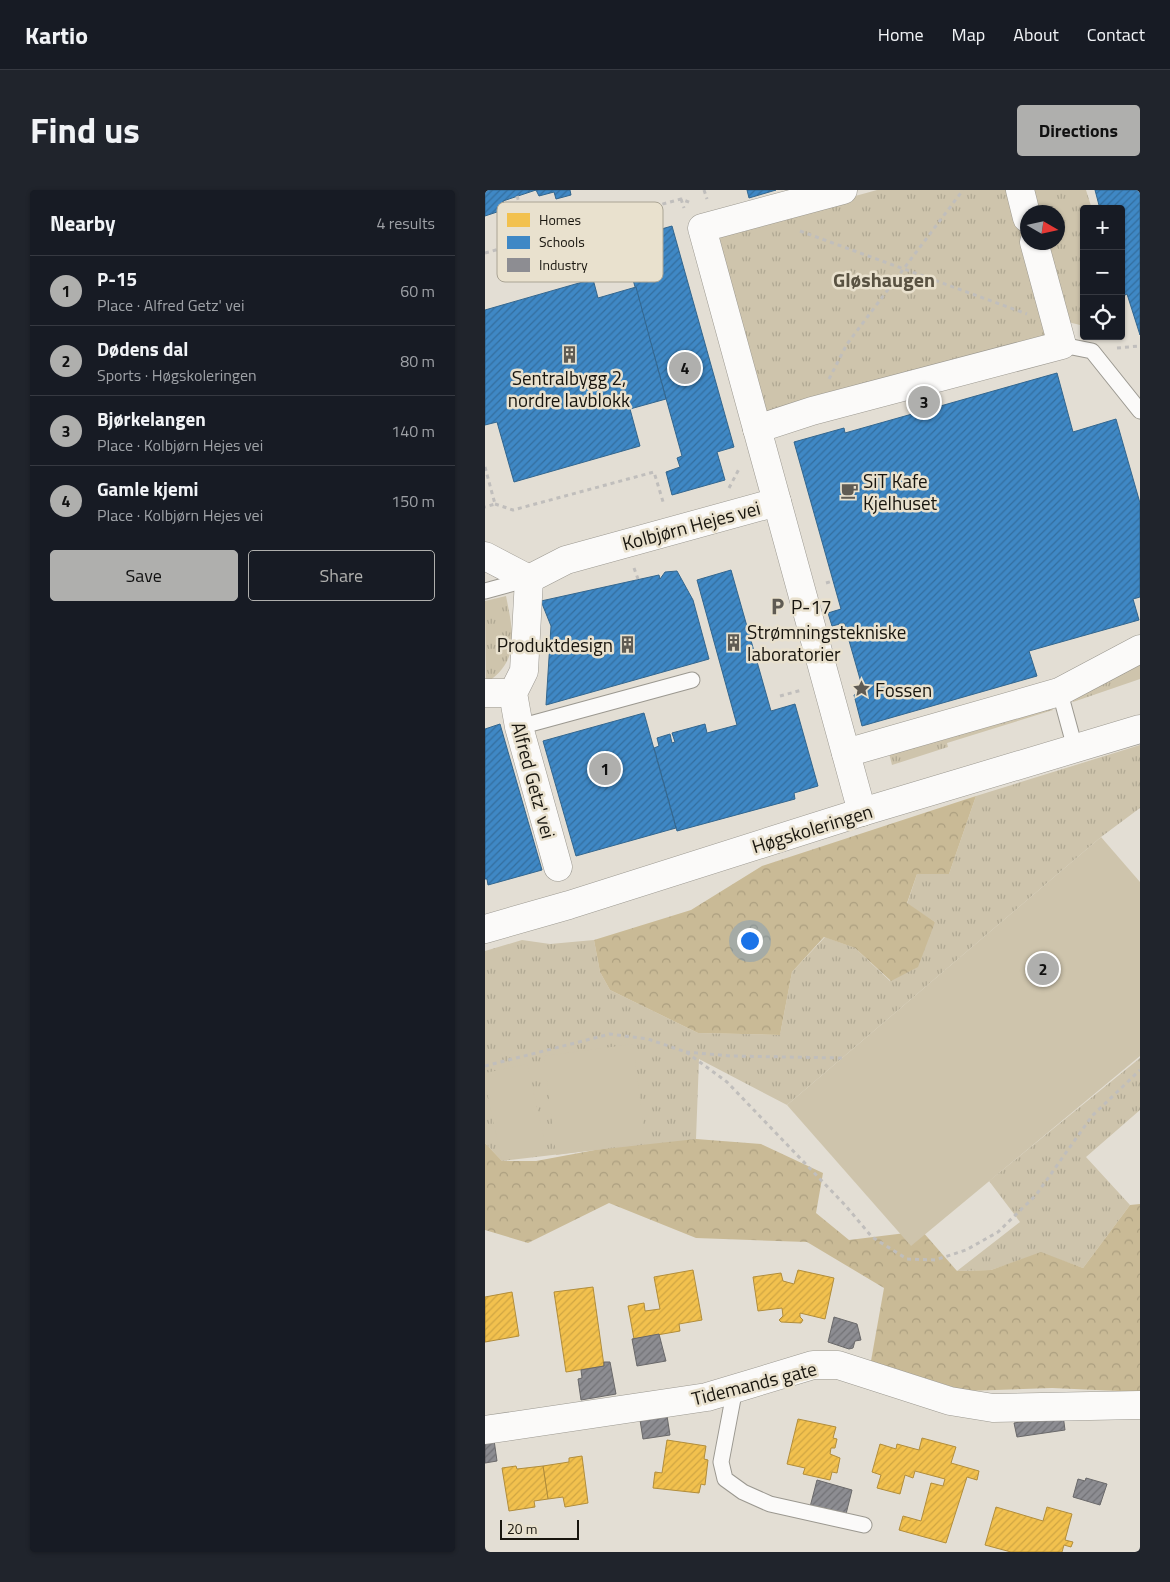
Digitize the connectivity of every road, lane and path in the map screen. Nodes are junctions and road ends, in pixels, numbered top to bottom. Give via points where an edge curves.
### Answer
1 (843, 190) edge
2 (963, 190) edge
3 (1020, 190) edge
4 (517, 196) dead end
5 (681, 199) dead end
6 (519, 202) edge
7 (663, 204) edge
8 (1024, 205) edge
9 (758, 214) junction
10 (1036, 250) edge
11 (901, 270) junction
12 (1059, 335) junction
13 (812, 411) junction
14 (1140, 411) edge
15 (757, 429) junction
16 (485, 467) edge
17 (777, 502) junction
18 (495, 504) junction
19 (485, 507) edge
20 (671, 530) junction
21 (485, 556) edge
22 (529, 579) junction
23 (485, 591) edge
24 (1140, 649) edge
25 (693, 680) dead end
26 (485, 693) edge
27 (513, 693) junction
28 (1063, 704) dead end
29 (519, 727) junction
30 (1140, 729) edge
31 (1075, 748) junction
32 (846, 753) junction
33 (862, 812) junction
34 (558, 867) dead end
35 (485, 929) edge
36 (686, 1052) junction
37 (842, 1058) dead end
38 (485, 1066) edge
39 (1140, 1070) edge
40 (735, 1388) junction
41 (1140, 1405) edge
42 (485, 1430) edge
43 (864, 1526) dead end

1 - 9 street
2 - 11 path
3 - 8 street
4 - 6 path
5 - 7 path
9 - 11 path
9 - 15 street via 702,228
10 - 12 street
11 - 12 path
11 - 13 path via 847,344
12 - 13 street
12 - 14 lane via 1092,351
13 - 15 street
15 - 17 street
16 - 18 path
17 - 20 street, Kolbjørn Hejes vei
17 - 32 street, Kolbjørn Hejes vei
18 - 19 path
18 - 20 path via 513,510 654,472
20 - 22 street, Kolbjørn Hejes vei via 566,560
21 - 22 street
22 - 23 lane
22 - 27 street via 524,670
24 - 32 street via 1059,692
25 - 29 lane
26 - 27 street
27 - 29 street, Alfred Getz' vei
28 - 31 lane
29 - 34 street, Alfred Getz' vei
30 - 31 street, Høgskoleringen
31 - 33 street, Høgskoleringen
32 - 33 street, Kolbjørn Hejes vei
33 - 35 street, Høgskoleringen
36 - 37 path
36 - 38 path via 648,1039 610,1034
36 - 39 path via 727,1082 845,1205 871,1237 907,1259 935,1260 966,1250 998,1232 1036,1195 1092,1116
40 - 41 street, Tidemands gate via 813,1365 838,1365 950,1401 993,1408
40 - 42 street, Tidemands gate via 707,1397
40 - 43 lane via 721,1462 725,1479 743,1492 770,1504

